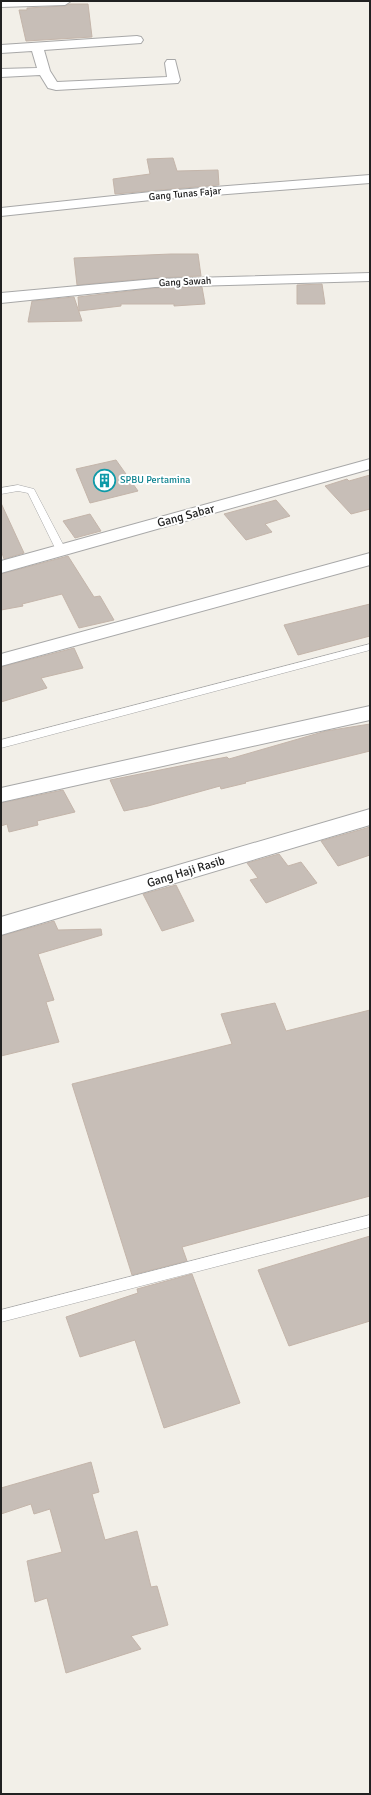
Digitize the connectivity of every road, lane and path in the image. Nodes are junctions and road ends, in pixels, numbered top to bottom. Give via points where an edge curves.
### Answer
1 (65, 1) edge
2 (1, 3) edge
3 (137, 40) dead end
4 (37, 46) junction
5 (1, 49) edge
6 (171, 63) dead end
7 (44, 71) junction
8 (1, 73) edge
9 (370, 179) edge
10 (1, 212) edge
11 (370, 277) edge
12 (1, 298) edge
13 (370, 464) edge
14 (1, 490) edge
15 (61, 550) junction
16 (370, 560) edge
17 (1, 567) edge
18 (370, 647) edge
19 (1, 660) edge
20 (370, 712) edge
21 (1, 744) edge
22 (1, 794) edge
23 (370, 817) edge
24 (1, 926) edge
25 (370, 1221) edge
26 (1, 1316) edge

1 - 2 street
3 - 4 street
4 - 5 street
4 - 7 street
6 - 7 street via 174,80 56,86 52,85
7 - 8 street
9 - 10 street, Gang Tunas Fajar via 151,196
11 - 12 street, Gang Sawah via 155,283
13 - 15 street, Gang Sabar
14 - 15 lane via 18,488 31,491
15 - 17 street, Gang Sabar
16 - 19 street
18 - 21 lane
20 - 22 street
23 - 24 street, Gang Haji Rasib
25 - 26 lane

